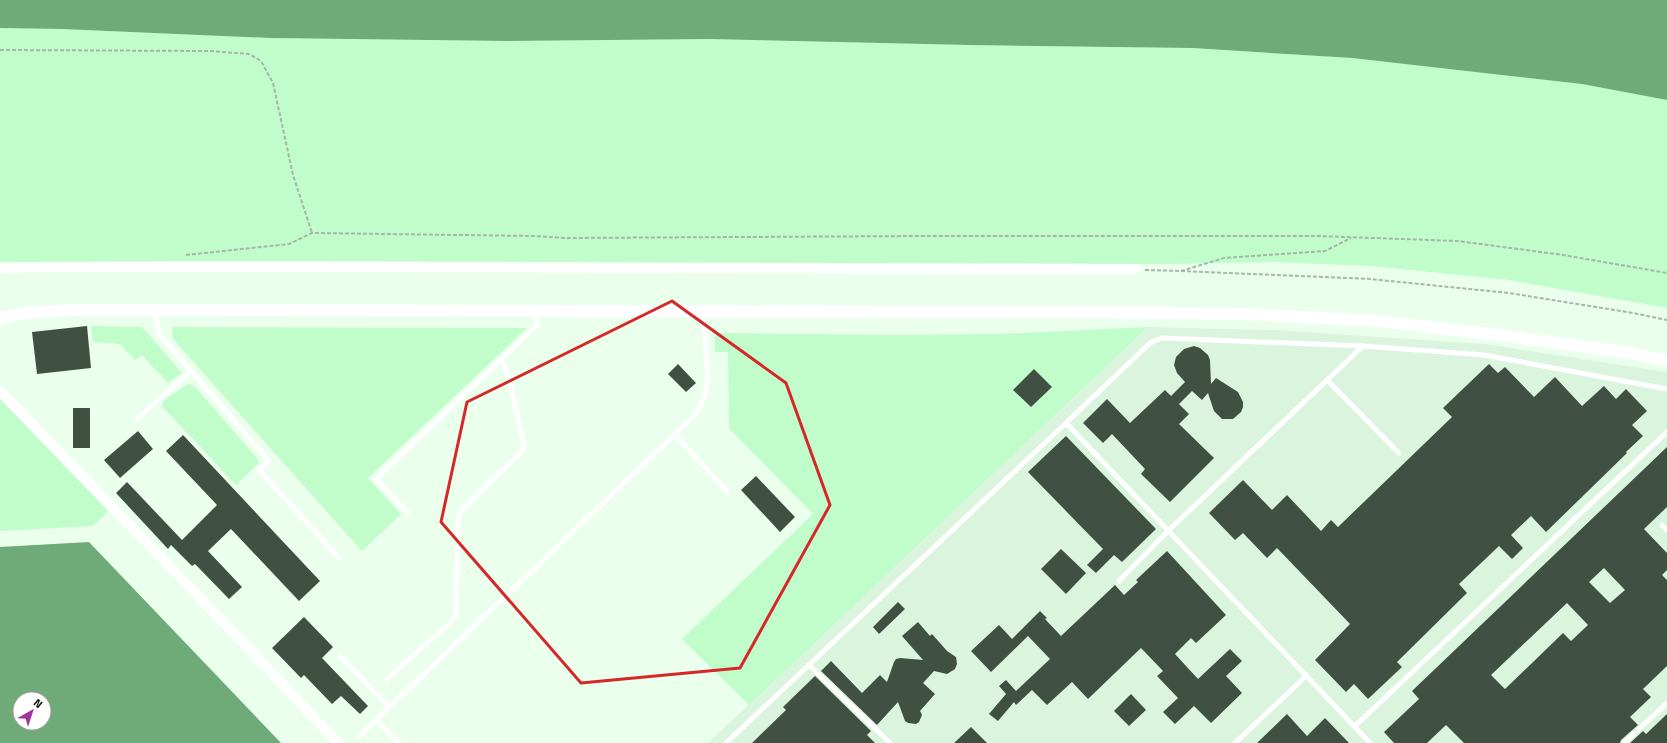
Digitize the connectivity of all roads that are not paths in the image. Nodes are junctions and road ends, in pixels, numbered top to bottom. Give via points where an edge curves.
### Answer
1 (0, 268) edge
2 (1134, 269) road end
3 (155, 311) junction
4 (537, 311) junction
5 (703, 312) junction
6 (0, 318) edge
7 (1363, 346) junction
8 (501, 360) junction
9 (1667, 360) edge
10 (192, 371) junction
11 (1327, 380) junction
12 (1667, 389) edge
13 (0, 391) edge
14 (137, 419) dead end
15 (1066, 423) junction
16 (1667, 432) edge
17 (675, 435) junction
18 (1400, 453) dead end
19 (728, 492) dead end
20 (408, 513) dead end
21 (1662, 525) dead end
22 (1169, 530) junction
23 (1667, 530) edge
24 (339, 558) dead end
25 (1119, 580) dead end
26 (340, 656) dead end
27 (810, 665) junction
28 (1306, 676) junction
29 (388, 679) dead end
30 (1667, 703) edge
31 (389, 707) junction
32 (376, 720) junction
33 (1355, 726) junction
34 (358, 737) dead end
35 (338, 743) edge
36 (399, 743) edge
37 (726, 743) edge
38 (890, 743) edge
39 (1235, 743) edge
40 (1370, 743) edge
41 (1624, 743) edge

1 - 2 street
3 - 4 street
3 - 6 street via 47,311
3 - 10 lane via 159,334
4 - 5 street
4 - 8 lane via 537,325
5 - 9 street via 1246,314 1378,321 1506,336
5 - 17 lane via 708,380 704,399 695,416
7 - 11 lane
7 - 12 lane via 1484,355
7 - 15 lane via 1162,338 1150,343
8 - 20 lane via 376,479
8 - 29 lane via 507,372 524,444 522,451 460,511 456,616
10 - 14 lane
10 - 24 lane via 269,461 259,470
11 - 18 lane
11 - 22 lane
13 - 35 street
15 - 22 lane
15 - 27 lane
16 - 33 lane
17 - 19 lane
17 - 31 lane
21 - 23 lane
22 - 25 lane
22 - 28 lane
26 - 31 lane
27 - 37 lane
27 - 38 lane
28 - 33 lane
28 - 39 lane
30 - 41 lane
31 - 32 lane
32 - 34 lane
32 - 36 lane
33 - 40 lane

